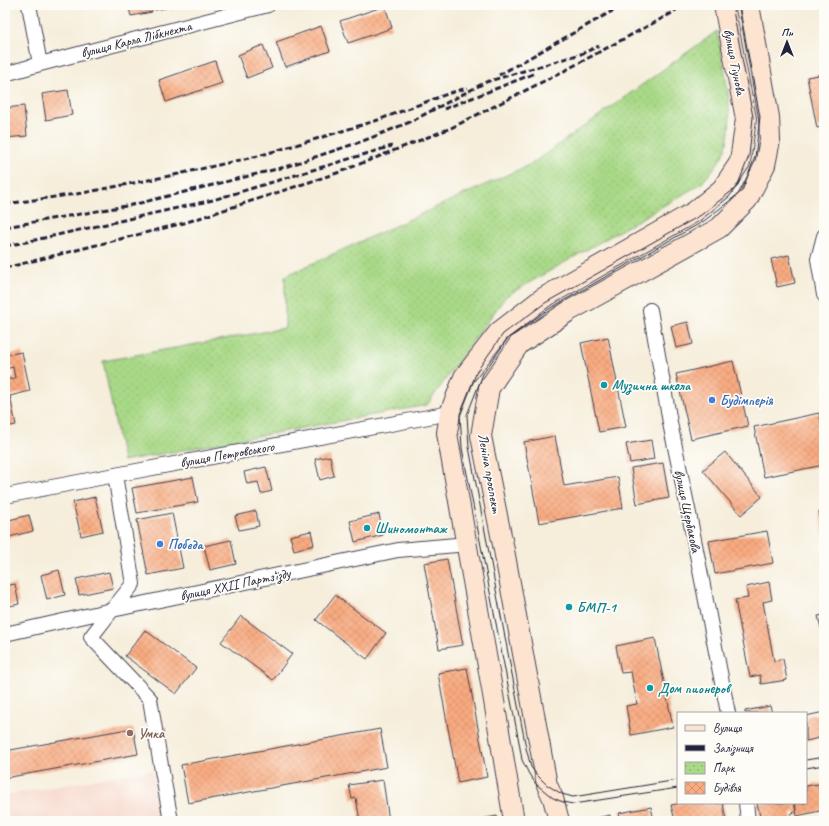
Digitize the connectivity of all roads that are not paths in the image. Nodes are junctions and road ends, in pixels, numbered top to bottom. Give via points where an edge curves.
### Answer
1 (29, 5) edge
2 (268, 5) edge
3 (724, 5) edge
4 (749, 5) edge
5 (40, 64) junction
6 (5, 74) edge
7 (769, 116) joint
8 (824, 236) edge
9 (824, 295) edge
10 (650, 310) dead end
11 (450, 413) junction
12 (115, 475) junction
13 (5, 496) edge
14 (468, 544) junction
15 (112, 610) junction
16 (5, 634) edge
17 (728, 712) edge
18 (746, 804) edge
19 (171, 821) edge
20 (514, 821) edge
21 (559, 821) edge
22 (748, 821) edge

1 - 5 street
2 - 5 street, вулиця Карла Лібкнехта
3 - 11 street, вулиця Тіунова via 746,119 740,162 722,189 694,212 543,298 498,332 464,378
4 - 7 street, вулиця Тіунова
5 - 6 street, вулиця Карла Лібкнехта
7 - 21 street, Леніна проспект via 770,140 765,165 747,200 738,210 718,228 569,311 519,344 489,388 481,436 547,785
8 - 9 street via 818,259
10 - 17 street, вулиця Щербакова
11 - 12 street, вулиця Петровського
11 - 14 street via 447,433
12 - 13 street, вулиця Петровського
12 - 15 street via 133,584
14 - 15 street, вулиця XXII Партз'їзду via 398,550
14 - 20 street
15 - 16 street, вулиця XXII Партз'їзду
15 - 19 street via 91,638 150,699
18 - 22 street

